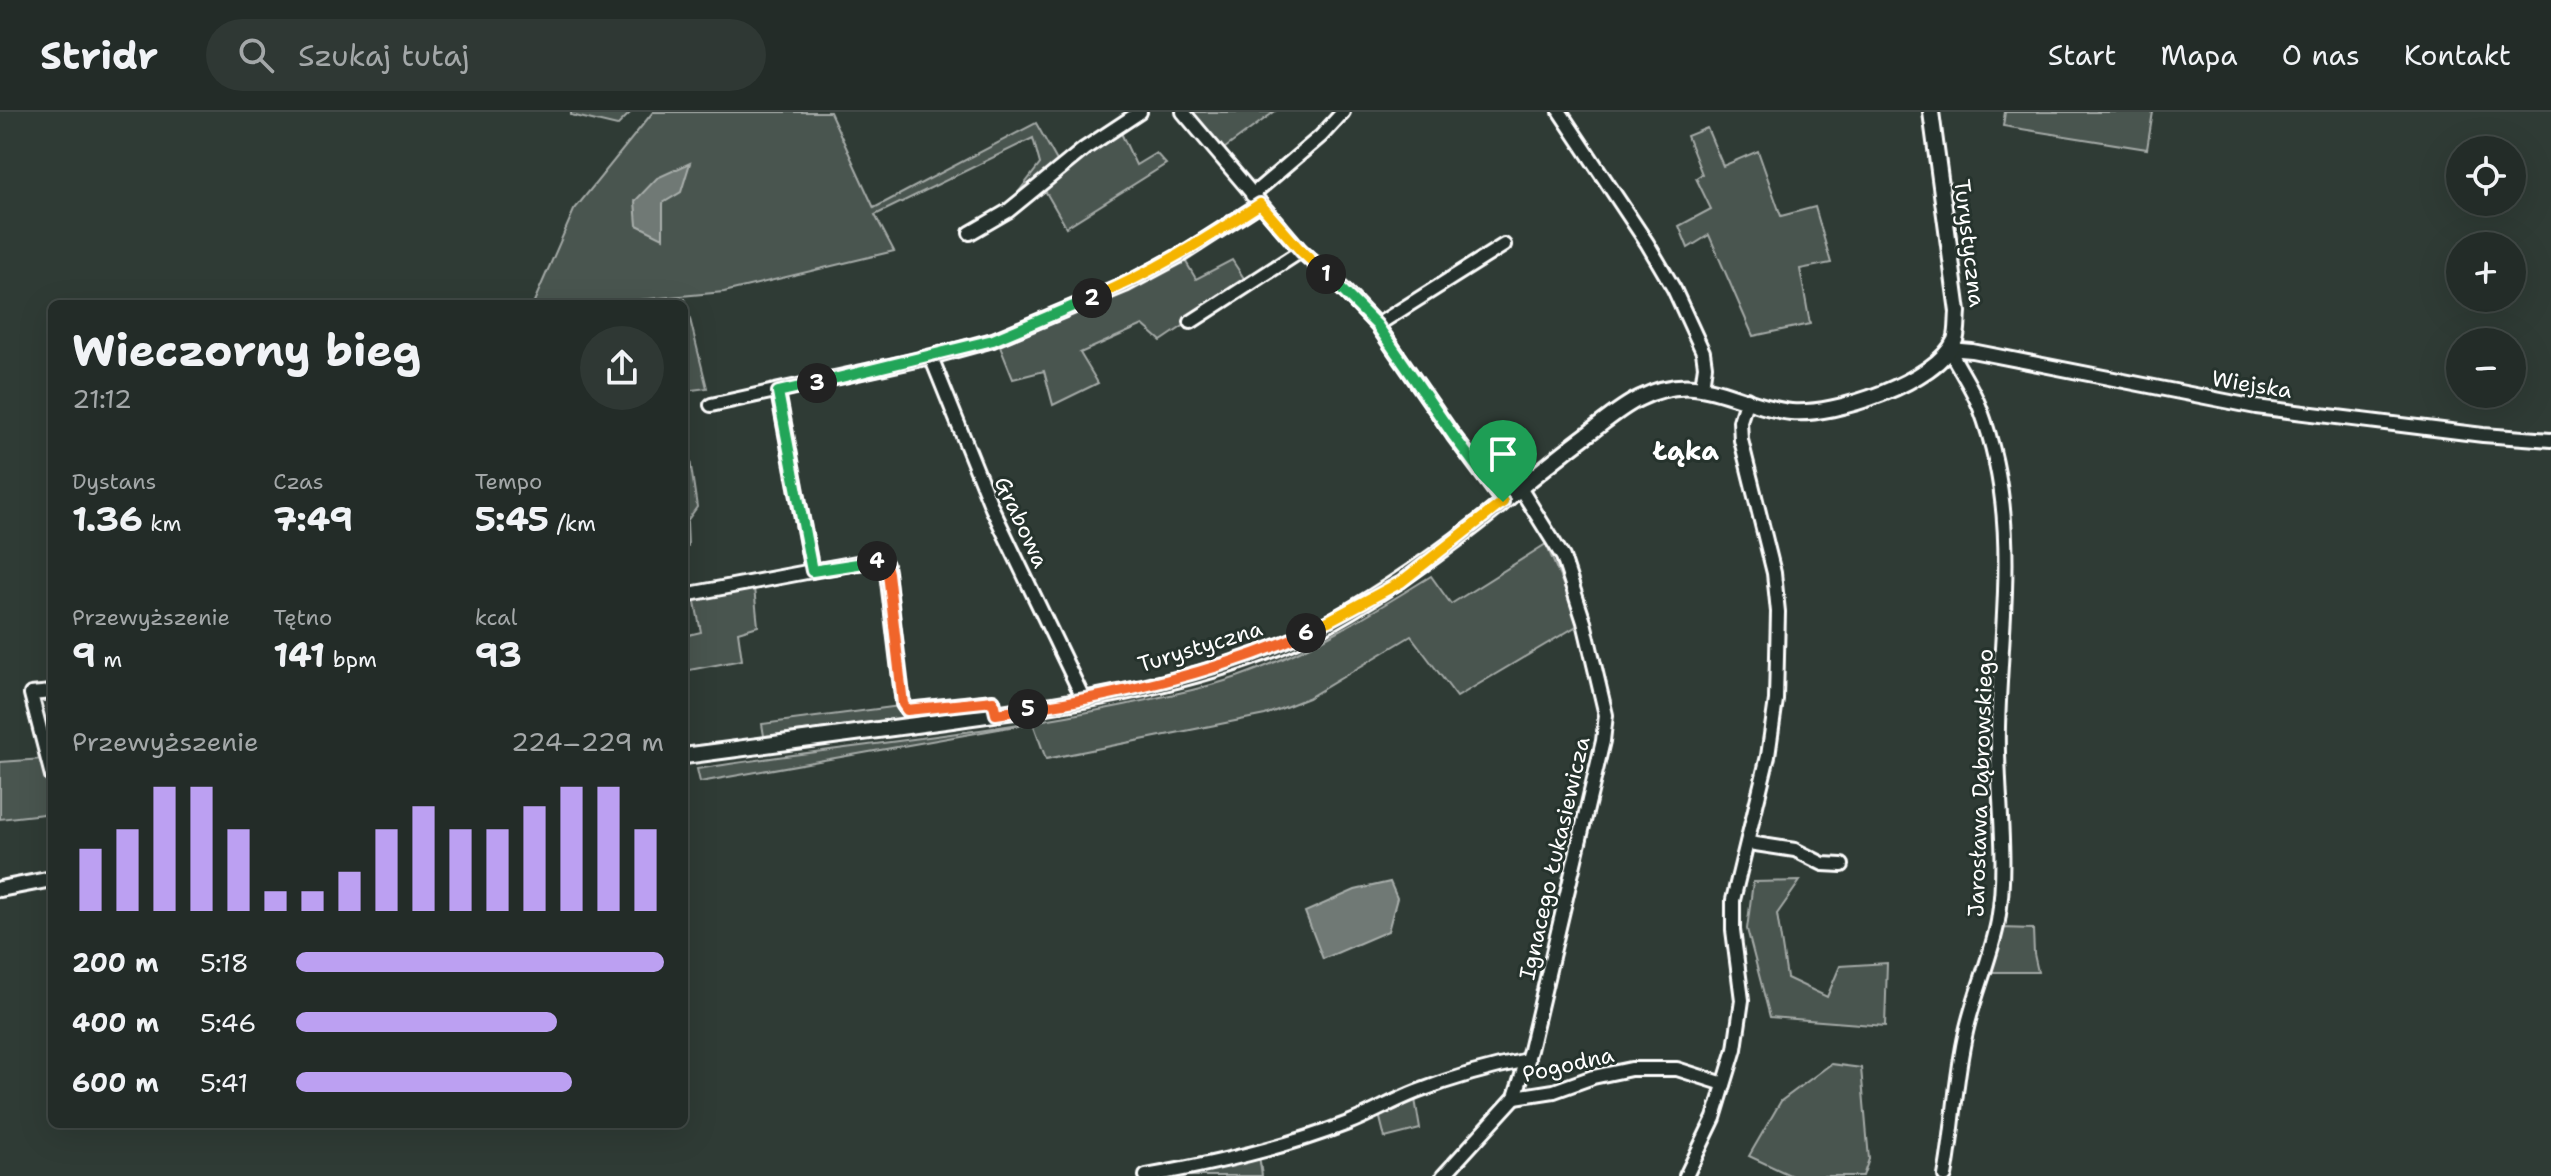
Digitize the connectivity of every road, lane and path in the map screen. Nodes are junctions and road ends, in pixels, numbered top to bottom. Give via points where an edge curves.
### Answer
1 (1140, 112) edge
2 (1183, 112) edge
3 (1343, 112) edge
4 (1560, 112) edge
5 (1931, 112) edge
6 (1256, 199) junction
7 (970, 233) dead end
8 (1504, 245) dead end
9 (1301, 251) junction
10 (1191, 322) dead end
11 (1377, 325) junction
12 (1949, 349) junction
13 (931, 357) junction
14 (1702, 387) junction
15 (778, 392) junction
16 (1747, 399) junction
17 (711, 405) dead end
18 (2551, 440) edge
19 (1520, 488) junction
20 (1503, 502) junction
21 (812, 571) junction
22 (688, 594) edge
23 (48, 692) edge
24 (1084, 700) junction
25 (996, 714) junction
26 (688, 755) edge
27 (48, 760) edge
28 (1749, 843) junction
29 (1842, 865) dead end
30 (48, 880) edge
31 (0, 889) edge
32 (1528, 1060) junction
33 (1724, 1084) junction
34 (1515, 1097) junction
35 (1146, 1176) edge
36 (1443, 1176) edge
37 (1686, 1176) edge
38 (1945, 1176) edge

1 - 7 street via 1008,211
2 - 6 street
3 - 6 street
4 - 14 street via 1674,289 1703,352
5 - 12 main road, Turystyczna via 1958,312 1956,338
6 - 9 street
6 - 13 street via 1181,255 1125,285 993,340
8 - 11 street
9 - 10 street
9 - 11 street
11 - 20 street
12 - 16 main road via 1924,373 1839,406 1790,412
12 - 18 street, Wiejska via 2256,407
12 - 38 street, Jarosława Dąbrowskiego via 1986,426 2007,535 1998,728 1998,922 1965,1036
13 - 15 street
13 - 24 street, Grabowa via 992,508
14 - 16 main road, Turystyczna
14 - 19 main road, Turystyczna via 1664,389 1640,398
15 - 17 street
15 - 21 street
16 - 28 street via 1741,440 1768,540 1778,612 1776,700
19 - 20 main road, Turystyczna
19 - 32 street, Ignacego Łukasiewicza via 1563,557 1606,715
20 - 24 main road, Turystyczna via 1401,582 1325,625 1211,670
21 - 22 street
21 - 25 street via 873,560 886,565 907,710 993,701
23 - 27 street via 31,694
24 - 25 main road, Turystyczna
25 - 26 main road, Turystyczna
28 - 29 street
28 - 33 street via 1733,900 1742,1000
30 - 31 main road
32 - 34 street, Ignacego Łukasiewicza
32 - 35 street via 1414,1093 1297,1139
33 - 34 street, Pogodna via 1677,1069 1631,1069
33 - 37 street
34 - 36 street, Ignacego Łukasiewicza

